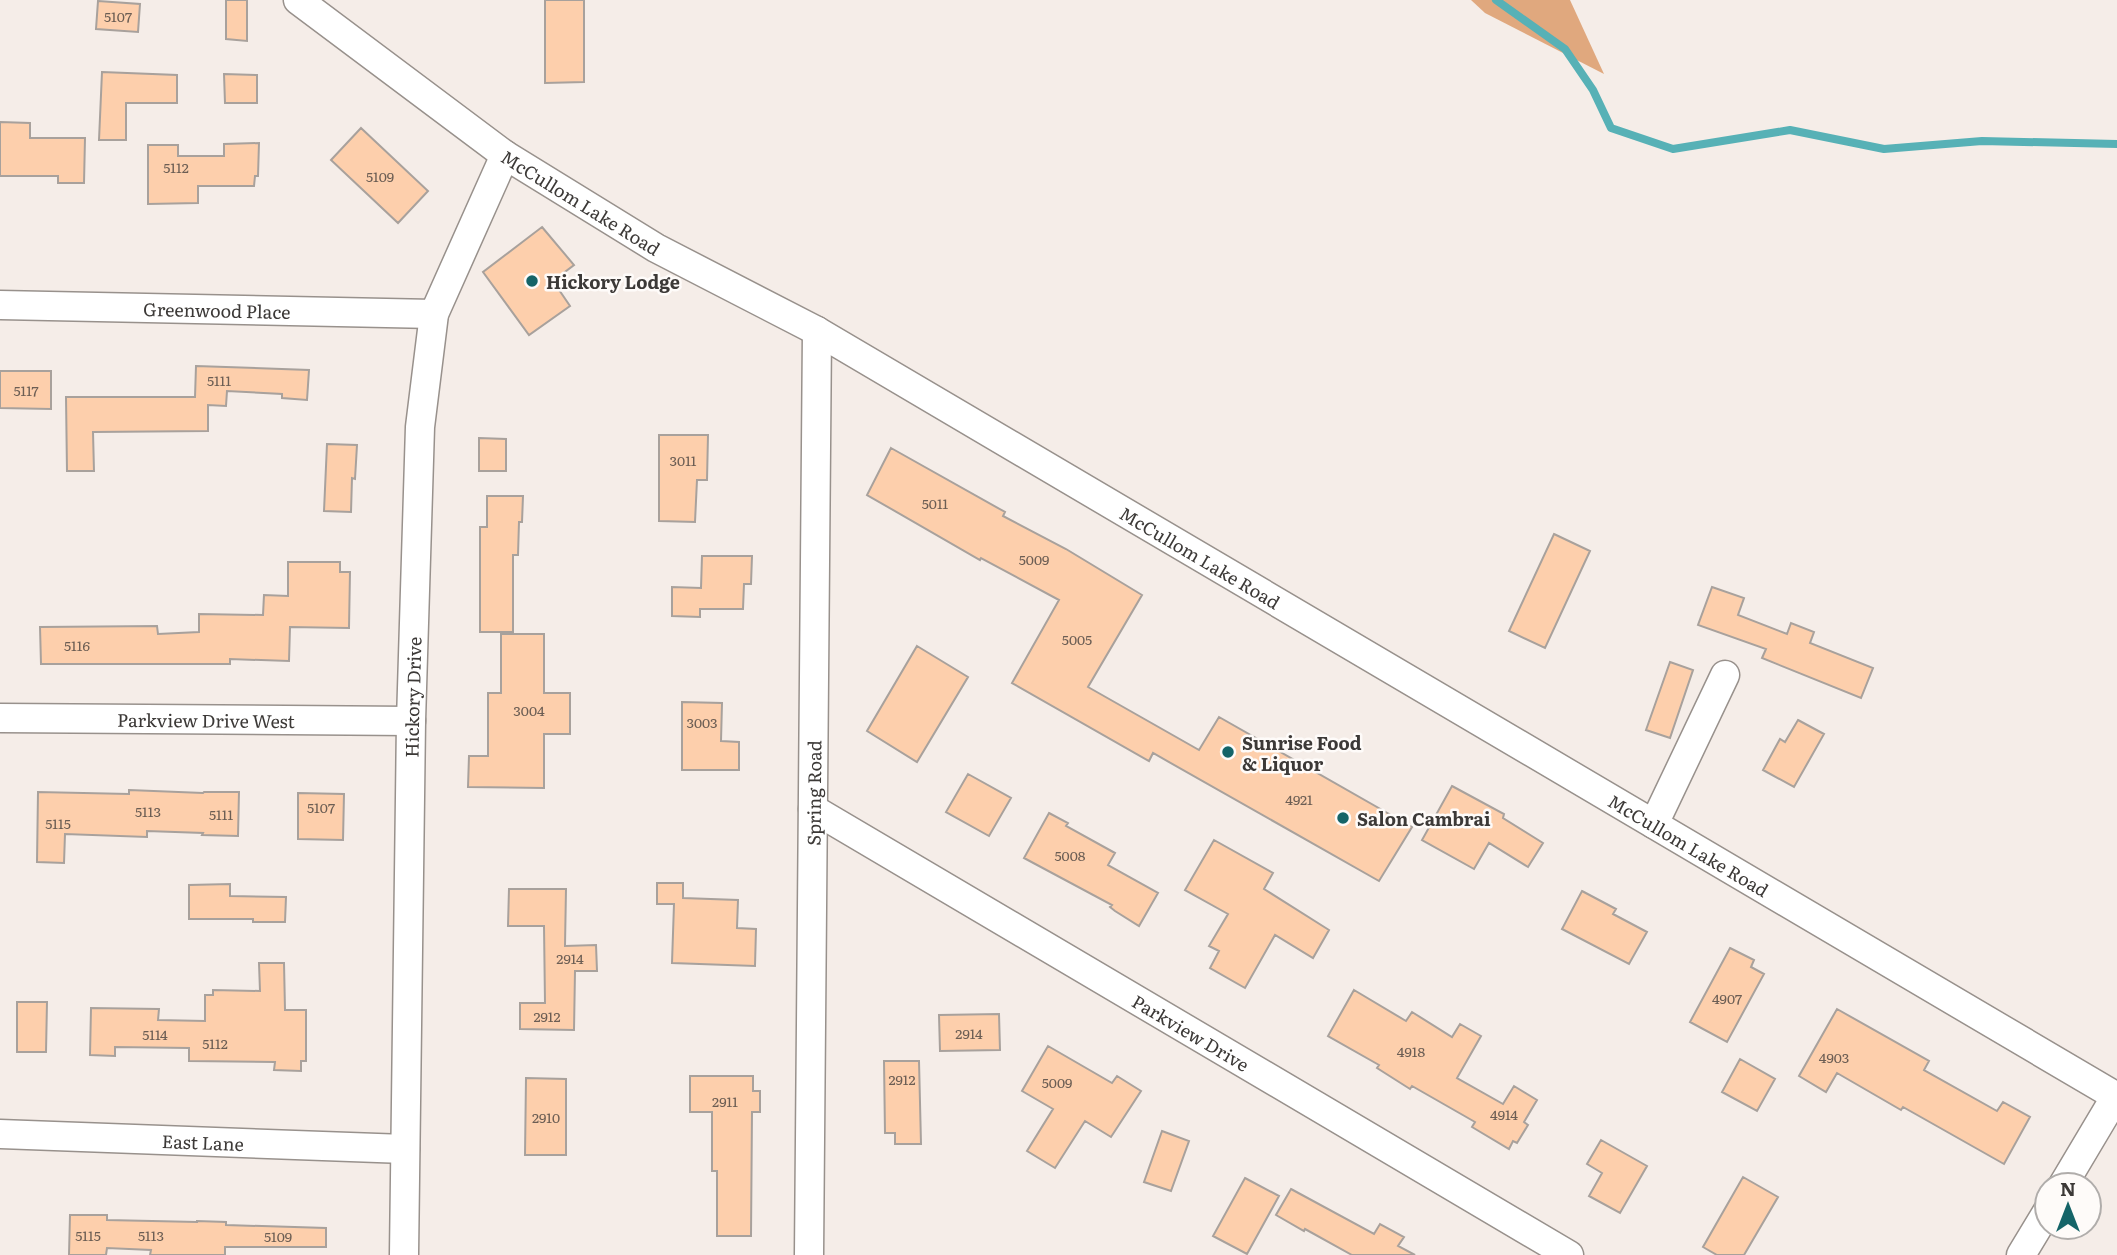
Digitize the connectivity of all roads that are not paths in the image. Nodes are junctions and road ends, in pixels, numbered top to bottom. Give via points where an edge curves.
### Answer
1 (298, 0) edge
2 (505, 155) junction
3 (0, 305) edge
4 (434, 314) junction
5 (817, 331) junction
6 (1725, 675) dead end
7 (0, 718) edge
8 (411, 721) junction
9 (813, 808) junction
10 (1654, 824) junction
11 (2116, 1096) edge
12 (0, 1134) edge
13 (405, 1149) junction
14 (2071, 1171) edge
15 (2033, 1235) edge
16 (404, 1255) edge
17 (809, 1255) edge
18 (1569, 1255) edge
19 (2021, 1255) edge

1 - 2 street, McCullom Lake Road
2 - 4 street, Hickory Drive
2 - 5 street, McCullom Lake Road via 656,247
3 - 4 street, Greenwood Place
4 - 8 street, Hickory Drive via 420,427
5 - 9 street, Spring Road
5 - 10 street, McCullom Lake Road
6 - 10 street
7 - 8 street, Parkview Drive West
8 - 13 street, Hickory Drive
9 - 17 street, Spring Road
9 - 18 street, Parkview Drive
10 - 11 street, McCullom Lake Road
11 - 14 street
12 - 13 street, East Lane
13 - 16 street, Hickory Drive
15 - 19 street

